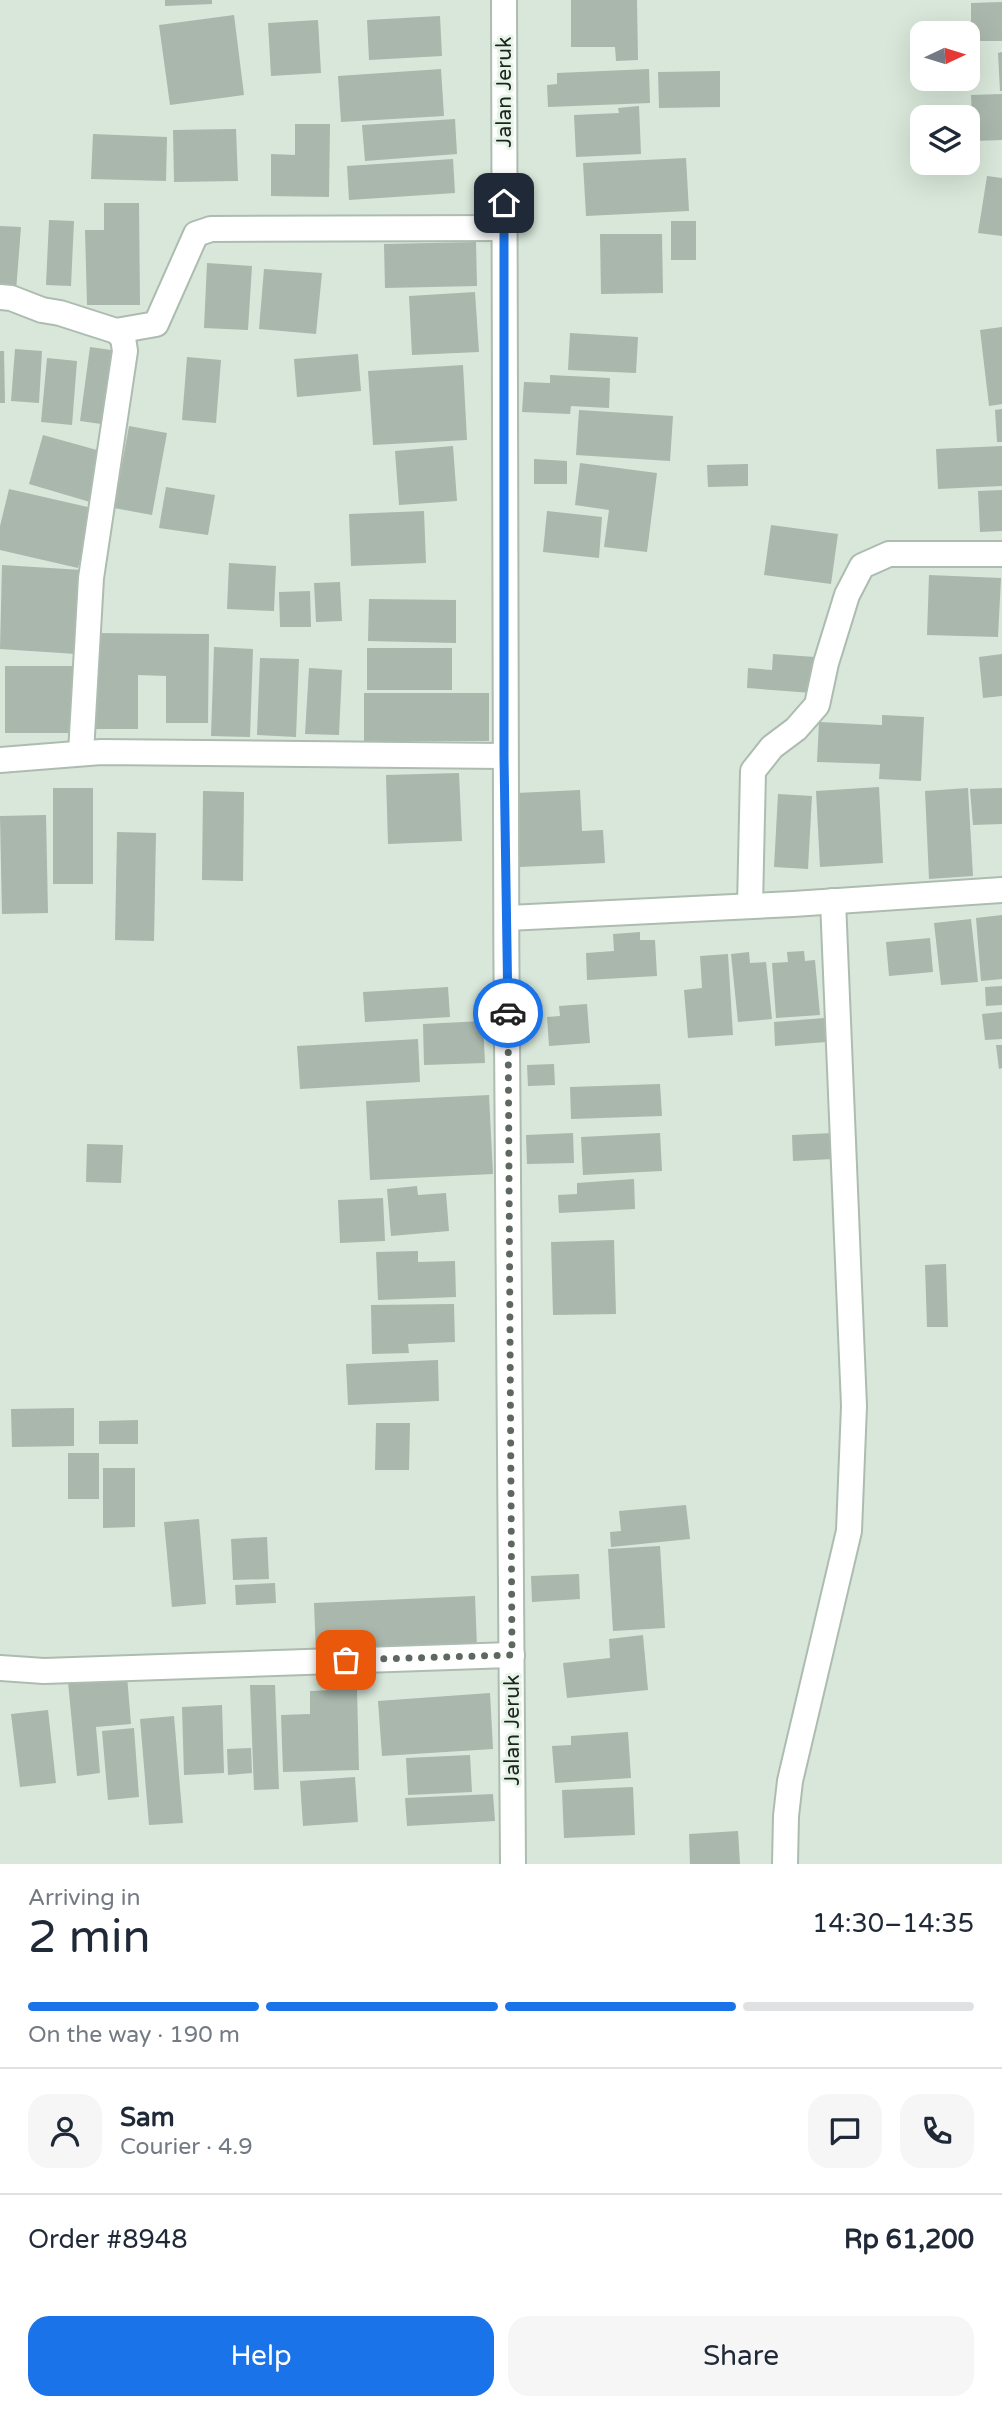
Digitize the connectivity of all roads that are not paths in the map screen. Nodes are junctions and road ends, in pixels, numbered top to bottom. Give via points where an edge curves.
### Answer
1 (504, 0) edge
2 (504, 228) junction
3 (0, 297) edge
4 (116, 331) junction
5 (1002, 554) edge
6 (81, 754) junction
7 (504, 756) junction
8 (0, 760) edge
9 (1002, 890) edge
10 (833, 901) junction
11 (750, 906) junction
12 (508, 918) junction
13 (512, 1655) junction
14 (0, 1668) edge
15 (513, 1864) edge
16 (785, 1864) edge

1 - 2 street, Jalan Jeruk
2 - 4 street via 211,229 196,234 156,324
2 - 7 street, Jalan Jeruk
3 - 4 street
4 - 6 street via 123,338 125,351 91,578
5 - 11 street via 889,554 862,566 844,607 817,705 753,771
6 - 7 street
6 - 8 street
7 - 12 street, Jalan Jeruk
9 - 10 street
10 - 11 street
10 - 16 street via 854,1406 852,1494 849,1531 790,1781
11 - 12 street
12 - 13 street, Jalan Jeruk
13 - 14 street via 44,1671
13 - 15 street, Jalan Jeruk

